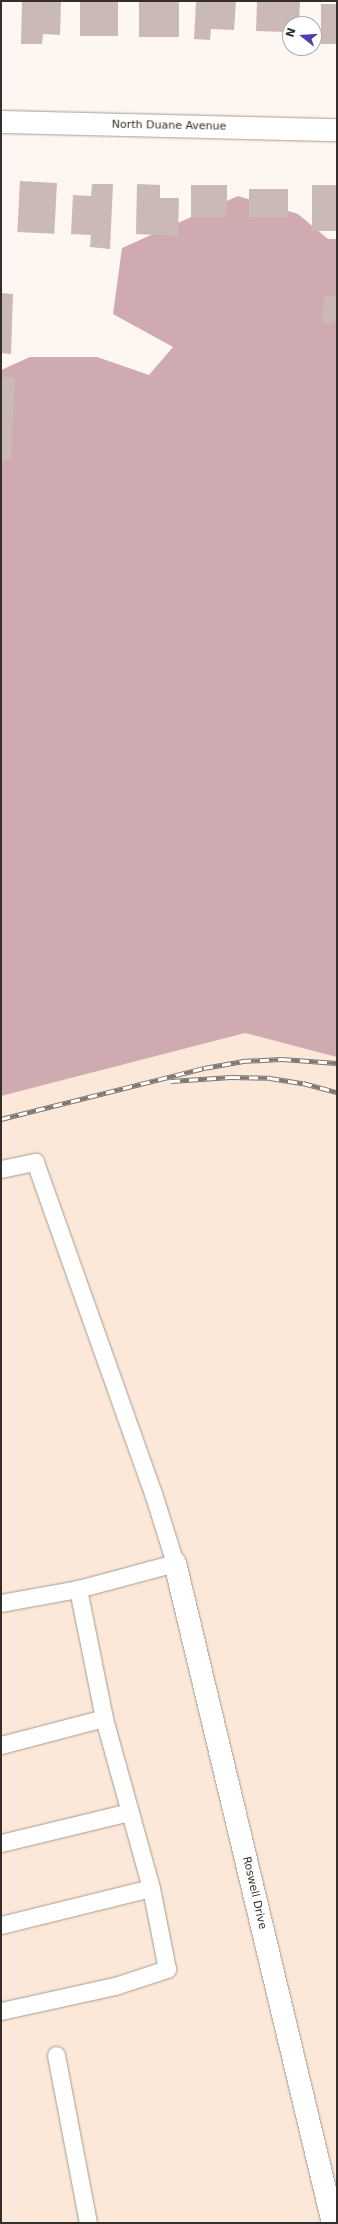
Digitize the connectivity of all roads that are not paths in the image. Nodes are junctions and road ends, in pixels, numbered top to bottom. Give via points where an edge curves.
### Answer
1 (1, 122) edge
2 (337, 130) edge
3 (1, 1169) edge
4 (174, 1563) junction
5 (78, 1589) junction
6 (1, 1603) edge
7 (104, 1718) junction
8 (1, 1745) edge
9 (129, 1812) junction
10 (1, 1843) edge
11 (151, 1888) junction
12 (1, 1925) edge
13 (1, 2011) edge
14 (56, 2055) dead end
15 (88, 2223) edge
16 (333, 2223) edge

1 - 2 street, North Duane Avenue
3 - 4 lane via 35,1162 153,1492
4 - 5 lane
4 - 16 street, Roswell Drive
5 - 6 lane
5 - 7 lane
7 - 8 lane
7 - 9 lane
9 - 10 lane
9 - 11 lane
11 - 12 lane
11 - 13 lane via 167,1969 115,1986
14 - 15 lane

